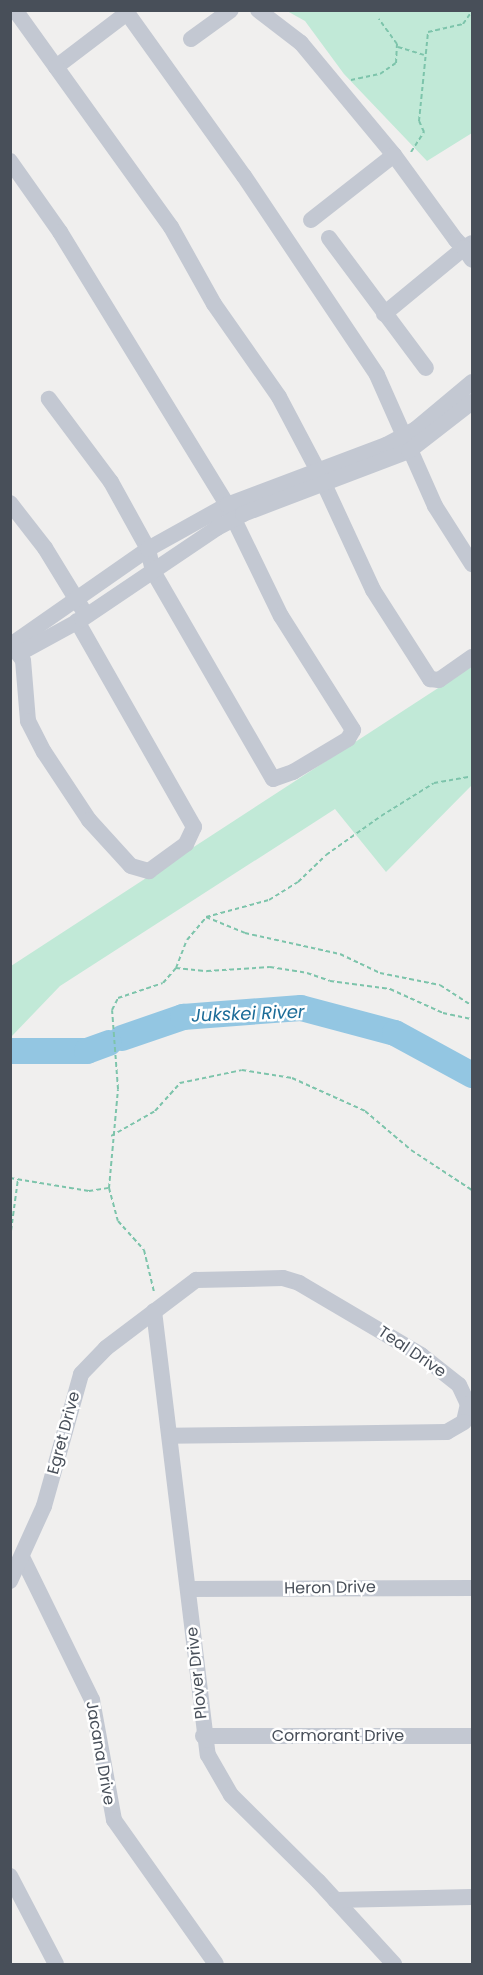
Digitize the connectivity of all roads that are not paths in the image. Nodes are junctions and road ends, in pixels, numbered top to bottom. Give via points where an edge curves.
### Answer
1 (15, 10) edge
2 (231, 10) edge
3 (258, 10) edge
4 (126, 12) edge
5 (191, 39) dead end
6 (56, 67) junction
7 (397, 158) junction
8 (10, 161) edge
9 (311, 220) dead end
10 (329, 238) dead end
11 (470, 250) edge
12 (384, 314) junction
13 (426, 368) dead end
14 (472, 382) edge
15 (49, 399) dead end
16 (472, 402) edge
17 (407, 443) junction
18 (321, 478) junction
19 (10, 503) edge
20 (230, 512) junction
21 (148, 549) junction
22 (472, 564) edge
23 (153, 572) junction
24 (77, 601) junction
25 (82, 619) junction
26 (14, 647) edge
27 (472, 657) edge
28 (154, 1311) junction
29 (170, 1436) junction
30 (23, 1559) junction
31 (10, 1581) edge
32 (472, 1588) edge
33 (188, 1589) junction
34 (203, 1736) junction
35 (472, 1736) edge
36 (10, 1876) edge
37 (472, 1897) edge
38 (334, 1900) junction
39 (56, 1965) edge
40 (216, 1965) edge
41 (394, 1965) edge

1 - 6 street
2 - 5 street
3 - 7 street via 301,43
4 - 6 street
4 - 17 street via 244,176 377,375
6 - 18 street via 171,227 214,304 279,398
7 - 9 street
7 - 11 street
8 - 20 street via 60,232
10 - 12 street
11 - 12 street
12 - 13 street
14 - 17 street
15 - 21 street via 111,482
16 - 17 street
17 - 18 street
17 - 22 street via 435,506
18 - 20 street
18 - 27 street via 373,590 430,679 439,680
19 - 24 street via 45,548
20 - 21 street
20 - 23 street
20 - 23 street via 281,616 353,730 343,743 293,772 273,778
21 - 23 street
21 - 24 street
23 - 25 street
24 - 25 street
24 - 26 street
25 - 26 street
25 - 26 street via 194,827 186,844 149,871 131,866 89,820 44,752 28,721
28 - 29 street, Plover Drive
28 - 29 street, Teal Drive via 196,1280 291,1280 421,1354 459,1385 468,1404 464,1422 447,1432
28 - 30 street, Egret Drive via 90,1360 81,1374 44,1506
29 - 33 street, Plover Drive
30 - 31 street, Egret Drive
30 - 40 street, Jacana Drive via 92,1701 114,1820
32 - 33 street, Heron Drive
33 - 34 street, Plover Drive
34 - 35 street, Cormorant Drive
34 - 38 street, Plover Drive via 212,1768 222,1784
36 - 39 street
37 - 38 street
38 - 41 street, Plover Drive

